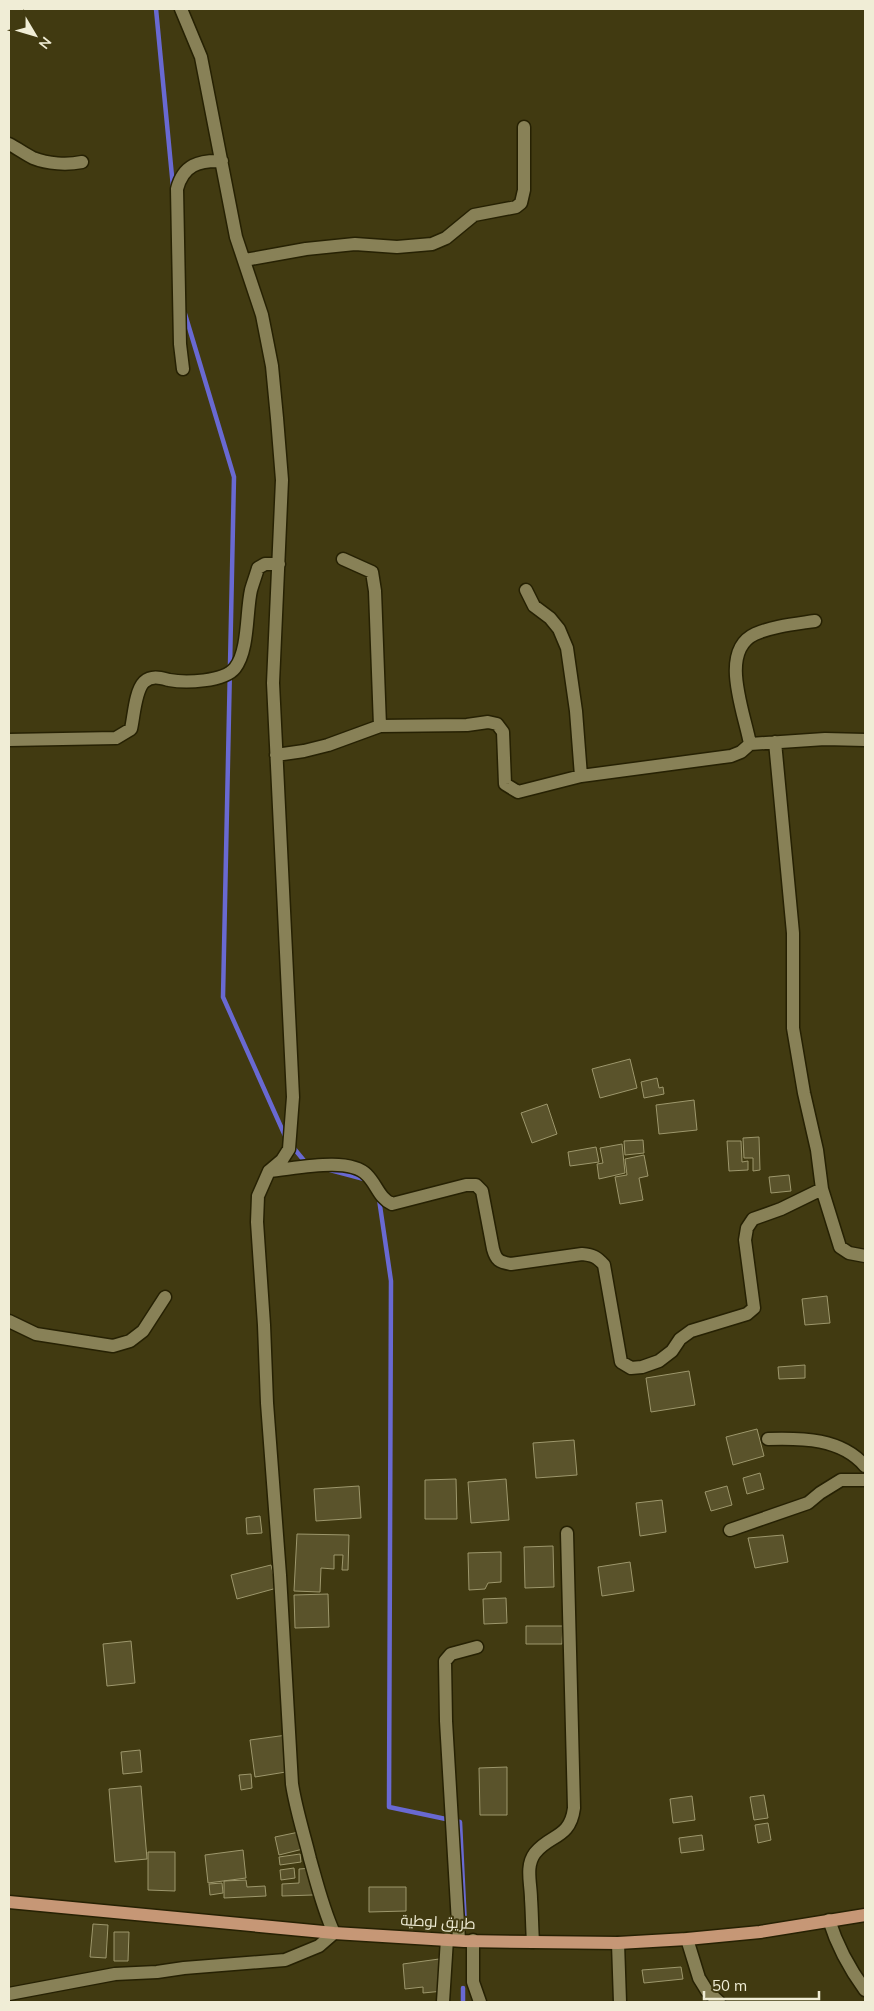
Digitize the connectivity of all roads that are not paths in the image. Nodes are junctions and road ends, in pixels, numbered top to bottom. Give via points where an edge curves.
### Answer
1 (181, 9) edge
2 (524, 127) dead end
3 (9, 144) edge
4 (222, 161) junction
5 (82, 162) dead end
6 (245, 260) junction
7 (183, 368) dead end
8 (343, 559) dead end
9 (278, 564) junction
10 (526, 590) dead end
11 (815, 621) dead end
12 (380, 726) junction
13 (9, 740) edge
14 (865, 740) edge
15 (775, 742) junction
16 (750, 744) junction
17 (276, 755) junction
18 (581, 776) junction
19 (269, 1171) junction
20 (822, 1189) junction
21 (865, 1256) edge
22 (165, 1297) dead end
23 (9, 1321) edge
24 (768, 1439) dead end
25 (865, 1466) edge
26 (865, 1480) edge
27 (730, 1530) dead end
28 (567, 1534) dead end
29 (477, 1647) dead end
30 (9, 1902) edge
31 (865, 1915) edge
32 (829, 1920) junction
33 (334, 1932) junction
34 (453, 1939) junction
35 (687, 1939) junction
36 (473, 1940) junction
37 (533, 1942) junction
38 (618, 1943) junction
39 (865, 1990) edge
40 (9, 1994) edge
41 (443, 2002) edge
42 (480, 2002) edge
43 (620, 2002) edge
44 (719, 2002) edge

1 - 4 street via 202,57
2 - 6 street via 524,190 521,203 516,207 474,215 446,238 432,244 306,248
3 - 5 street via 44,161 58,164
4 - 6 street via 236,237
4 - 7 street via 203,160 195,164 179,180 177,189
6 - 9 street via 262,315 272,366 282,480
8 - 12 street via 372,572
9 - 13 street via 265,564 258,568 251,591 242,654 234,669 222,677 170,680 157,676 144,681 137,694 131,729 116,738
9 - 17 street via 274,683
10 - 18 street via 534,606 559,630 567,648
11 - 16 street via 754,634 739,648 735,662 739,698
12 - 17 street via 328,745
12 - 18 street via 497,724 504,732 505,784 518,792
14 - 15 street
15 - 16 street
15 - 20 street via 793,933 793,1028
16 - 18 street via 731,756
17 - 19 street via 293,1097 289,1149
19 - 20 street via 339,1164 352,1166 367,1174 384,1200 392,1204 476,1185 482,1191 495,1258 500,1262 511,1264 582,1254 598,1258 604,1265 621,1362 631,1368 659,1361 691,1330 747,1314 754,1308 745,1240 747,1228 754,1219
19 - 33 street via 258,1196 257,1222 292,1784 317,1885
20 - 21 street via 840,1247 849,1253
22 - 23 street via 143,1331 130,1341 113,1346 36,1334
24 - 25 street via 799,1438 831,1443 858,1458
26 - 27 street via 841,1480 808,1503
28 - 37 street via 574,1808 573,1818 562,1834 536,1853 532,1860 529,1879
29 - 34 street via 451,1654 445,1661
30 - 33 main road, طريق لوطية
31 - 32 main road, طريق لوطية
32 - 35 main road, طريق لوطية via 760,1932
32 - 39 street via 836,1942
33 - 34 main road, طريق لوطية
33 - 40 street via 319,1946 285,1960 115,1974
34 - 36 main road, طريق لوطية
34 - 41 street
35 - 38 main road, طريق لوطية
35 - 44 street via 699,1978
36 - 37 main road, طريق لوطية
36 - 42 street via 473,1982
37 - 38 main road, طريق لوطية
38 - 43 street

